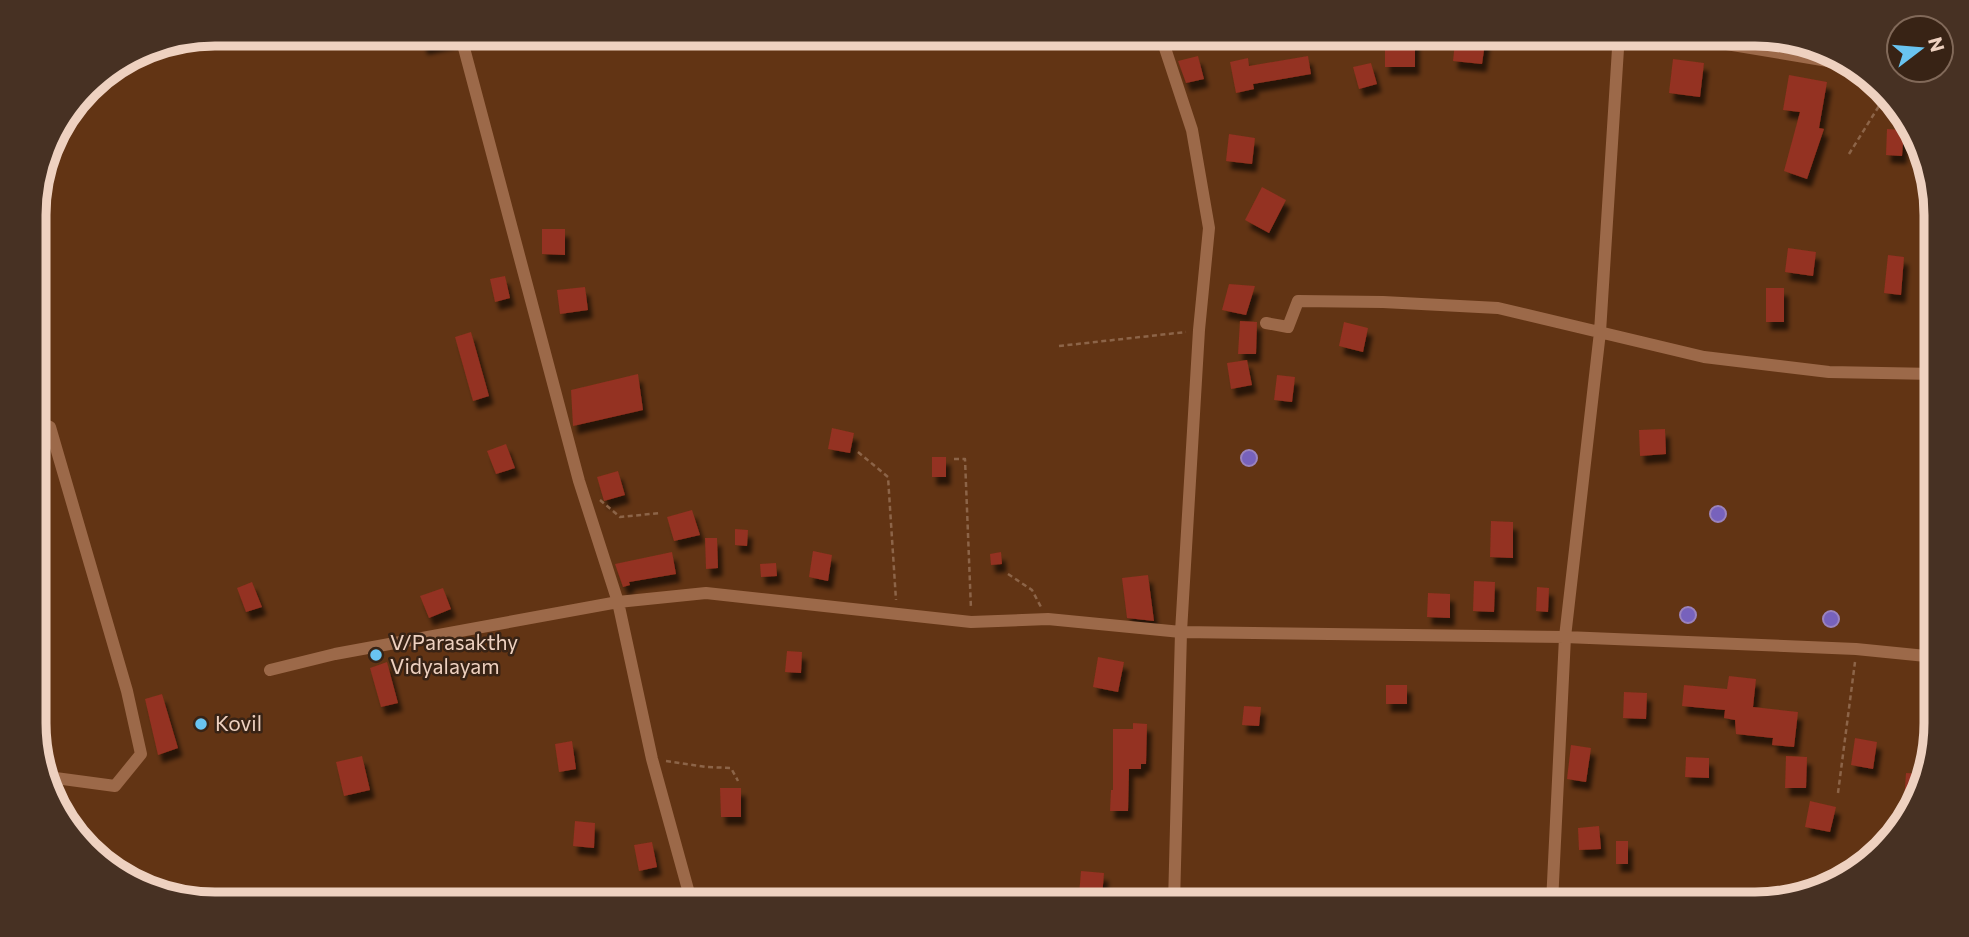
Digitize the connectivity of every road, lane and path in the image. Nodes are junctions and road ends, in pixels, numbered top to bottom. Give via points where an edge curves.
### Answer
1 (463, 46) edge
2 (1164, 46) edge
3 (1618, 46) edge
4 (1738, 46) edge
5 (1824, 60) edge
6 (1884, 106) edge
7 (1849, 154) dead end
8 (1266, 323) dead end
9 (1199, 330) junction
10 (1600, 332) junction
11 (1059, 346) dead end
12 (1924, 374) edge
13 (46, 425) edge
14 (858, 452) dead end
15 (954, 459) dead end
16 (600, 499) dead end
17 (661, 513) dead end
18 (1008, 574) dead end
19 (618, 602) junction
20 (897, 614) junction
21 (1048, 619) junction
22 (971, 622) junction
23 (1181, 632) junction
24 (1565, 637) junction
25 (1856, 649) junction
26 (1924, 656) edge
27 (270, 670) dead end
28 (652, 759) junction
29 (55, 778) edge
30 (738, 781) dead end
31 (1838, 793) dead end
32 (1174, 891) edge
33 (1553, 891) edge
34 (689, 892) edge

1 - 19 street via 579,481
2 - 9 street via 1192,130 1209,228
3 - 10 street
4 - 5 street
6 - 7 path via 1880,106
8 - 10 street via 1288,327 1298,301 1383,302 1498,308
9 - 11 path
9 - 23 street
10 - 12 street via 1716,359 1829,372
10 - 24 street
13 - 29 street via 127,691 141,754 115,786
14 - 20 path via 888,477
15 - 22 path via 965,459
16 - 17 path via 620,517
18 - 21 path via 1032,590
19 - 20 street via 706,593
19 - 27 street
19 - 28 street
20 - 22 street
21 - 22 street
21 - 23 street
23 - 24 street
23 - 32 street
24 - 25 street
24 - 33 street
25 - 26 street
25 - 31 path
28 - 30 path via 731,768
28 - 34 street

